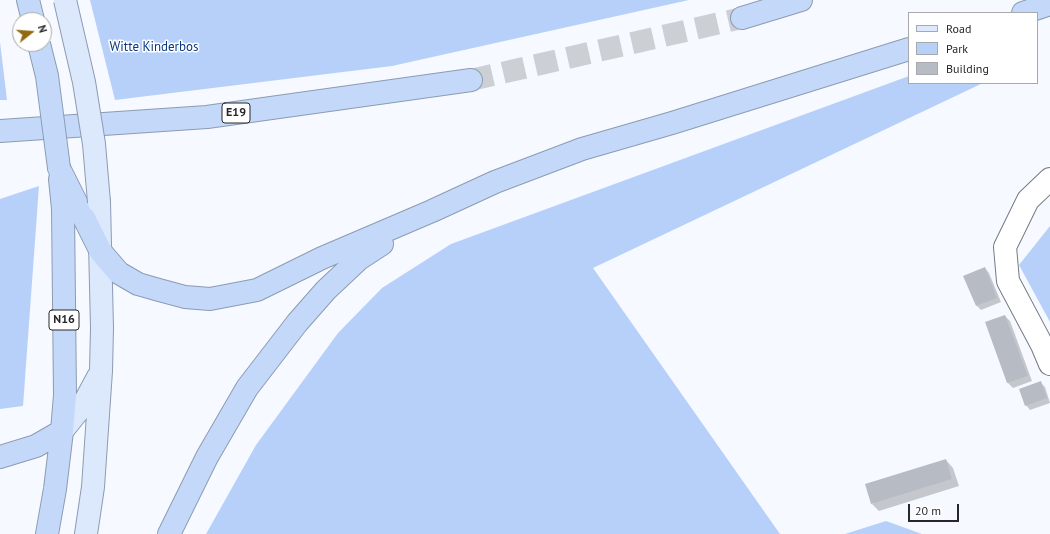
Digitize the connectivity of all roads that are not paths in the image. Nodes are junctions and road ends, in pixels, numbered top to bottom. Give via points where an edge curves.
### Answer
1 (28, 0) edge
2 (66, 0) edge
3 (801, 0) edge
4 (1050, 4) edge
5 (31, 12) edge
6 (1026, 12) edge
7 (742, 18) tunnel mouth
8 (908, 48) edge
9 (41, 52) edge
10 (471, 80) tunnel mouth
11 (0, 131) edge
12 (1050, 179) edge
13 (80, 205) junction
14 (432, 211) junction
15 (101, 252) junction
16 (1050, 364) edge
17 (101, 370) junction
18 (62, 430) junction
19 (0, 457) edge
20 (47, 534) edge
21 (86, 534) edge
22 (169, 534) edge

1 - 5 highway
2 - 13 main road, N16, bridge via 84,82 94,144
3 - 7 highway
4 - 6 highway
8 - 14 highway via 672,123 582,148 495,182
9 - 13 highway, bridge via 58,168
10 - 11 highway, E19 via 207,117
12 - 16 street via 1028,200 1005,247 1008,282
13 - 15 main road, N16
13 - 18 highway, N16
14 - 15 highway via 322,258 257,290 210,299 185,297 138,284 119,273
14 - 22 highway via 359,259 326,290 297,323 247,388 207,457
15 - 17 main road, N16
17 - 18 main road via 83,405
17 - 21 main road, N16 via 93,487
18 - 19 highway via 36,446
18 - 20 highway, N16

